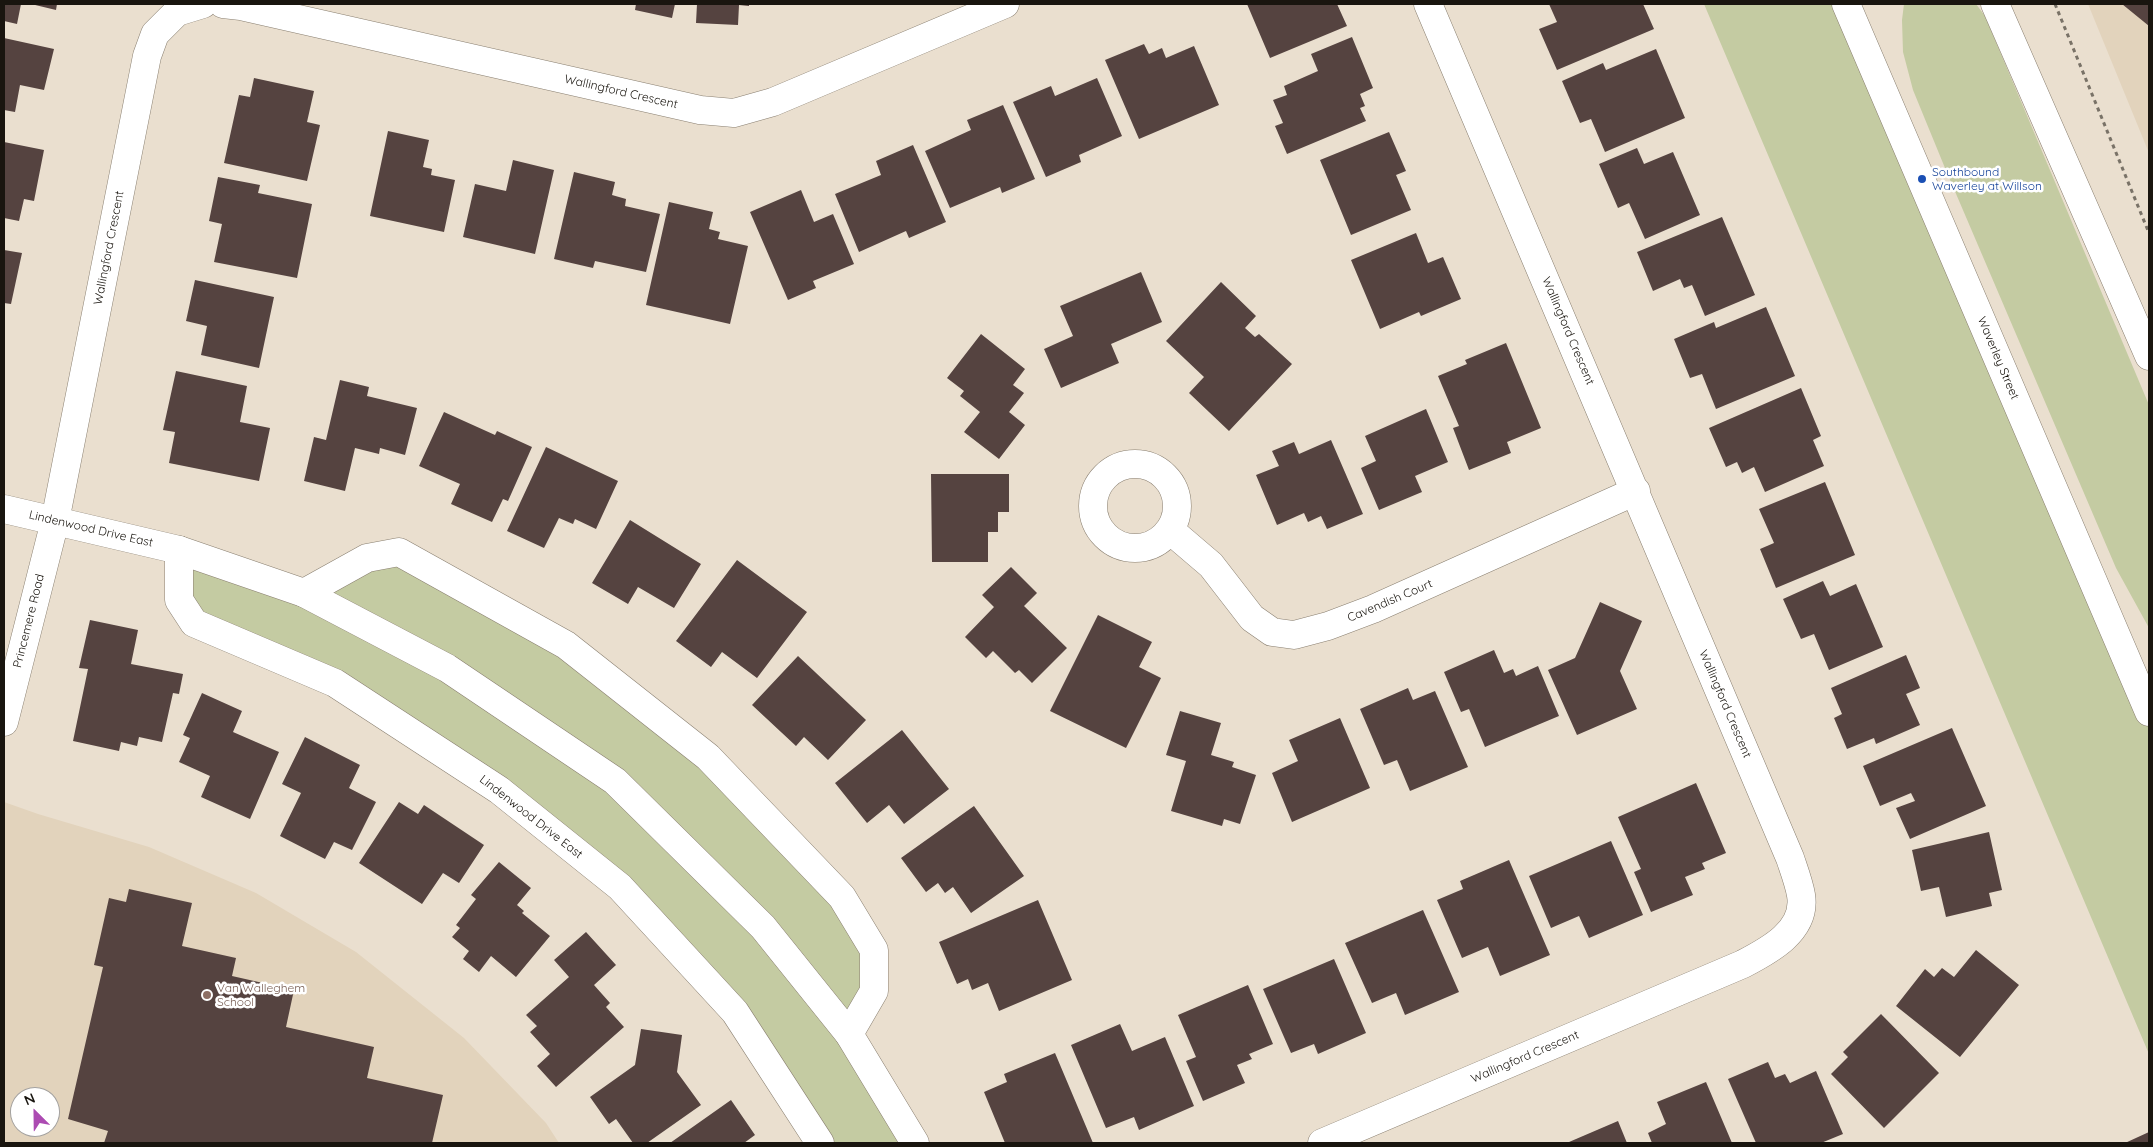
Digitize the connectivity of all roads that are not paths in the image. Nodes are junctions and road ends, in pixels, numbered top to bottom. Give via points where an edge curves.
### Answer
1 (203, 4) edge
2 (223, 4) edge
3 (1005, 4) edge
4 (1428, 4) edge
5 (1846, 4) edge
6 (1995, 4) edge
7 (2149, 356) edge
8 (1636, 491) junction
9 (4, 509) edge
10 (55, 521) junction
11 (1170, 530) dead end
12 (179, 550) junction
13 (304, 593) junction
14 (2149, 712) edge
15 (4, 722) edge
16 (849, 1034) junction
17 (820, 1143) edge
18 (915, 1143) edge
19 (1322, 1143) edge

1 - 10 street, Wallingford Crescent via 176,12 155,34 147,56
2 - 3 street, Wallingford Crescent via 700,110 734,114 773,102
4 - 8 street, Wallingford Crescent
5 - 14 street, Waverley Street
6 - 7 street
8 - 11 street, Cavendish Court via 1374,609 1328,626 1294,634 1272,632 1252,618 1211,566
8 - 19 street, Wallingford Crescent via 1790,858 1802,897 1798,918 1788,935 1773,948 1743,964
9 - 10 street, Lindenwood Drive East
10 - 12 street, Lindenwood Drive East
10 - 15 street, Princemere Road
12 - 13 street, Lindenwood Drive East
12 - 17 street, Lindenwood Drive East via 179,600 194,623 335,683 500,790 620,887 735,1012
13 - 16 street, Lindenwood Drive East via 447,668 615,781 764,927
13 - 16 street via 367,558 399,552 566,645 708,757 842,897 874,950 874,991
16 - 18 street, Lindenwood Drive East

